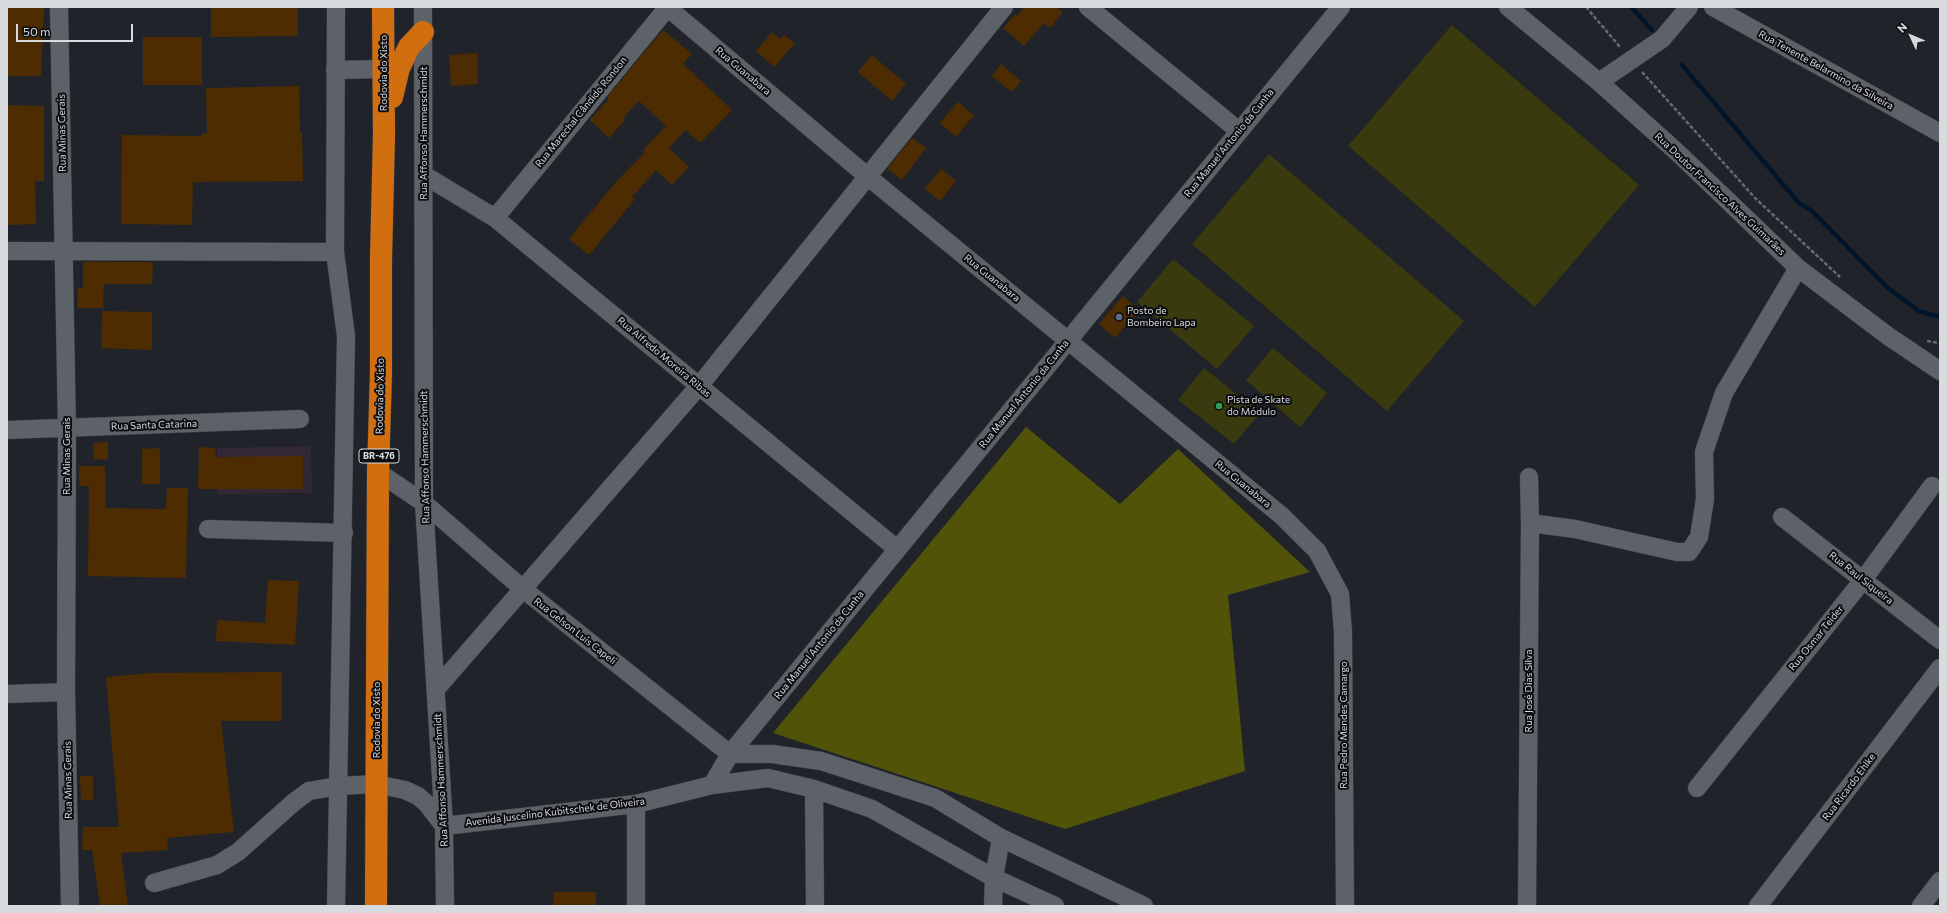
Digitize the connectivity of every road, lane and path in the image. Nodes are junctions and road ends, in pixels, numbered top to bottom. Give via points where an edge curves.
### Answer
1 (59, 7) edge
2 (336, 7) edge
3 (384, 7) edge
4 (423, 7) edge
5 (667, 7) edge
6 (1004, 7) edge
7 (1088, 7) edge
8 (1341, 7) edge
9 (1508, 7) edge
10 (1586, 7) edge
11 (1689, 7) edge
12 (1713, 7) edge
13 (423, 32) junction
14 (1632, 60) junction
15 (384, 69) junction
16 (335, 70) junction
17 (1599, 82) junction
18 (1239, 131) junction
19 (1940, 134) edge
20 (384, 136) junction
21 (424, 175) junction
22 (867, 176) junction
23 (495, 218) junction
24 (65, 250) junction
25 (7, 251) edge
26 (335, 252) junction
27 (1798, 268) junction
28 (1846, 282) dead end
29 (1921, 338) dead end
30 (1068, 340) junction
31 (1940, 342) edge
32 (1940, 371) edge
33 (699, 386) junction
34 (300, 419) dead end
35 (67, 428) junction
36 (7, 430) edge
37 (378, 472) junction
38 (1529, 477) dead end
39 (1932, 486) dead end
40 (424, 503) junction
41 (1782, 517) dead end
42 (1530, 523) junction
43 (208, 529) dead end
44 (344, 533) junction
45 (898, 549) junction
46 (1317, 551) joint
47 (1863, 580) junction
48 (523, 589) junction
49 (1940, 640) edge
50 (1940, 668) edge
51 (436, 689) junction
52 (66, 692) junction
53 (7, 694) edge
54 (730, 754) junction
55 (376, 784) junction
56 (712, 785) junction
57 (338, 786) junction
58 (1697, 788) dead end
59 (814, 789) junction
60 (636, 804) junction
61 (444, 826) junction
62 (1001, 838) junction
63 (994, 878) junction
64 (1940, 881) edge
65 (154, 883) dead end
66 (70, 906) edge
67 (336, 906) edge
68 (376, 906) edge
69 (445, 906) edge
70 (636, 906) edge
71 (815, 906) edge
72 (993, 906) edge
73 (1054, 906) edge
74 (1144, 906) edge
75 (1345, 906) edge
76 (1526, 906) edge
77 (1758, 906) edge
78 (1921, 906) edge

1 - 24 street, Rua Minas Gerais
2 - 16 street
3 - 15 highway, Rodovia do Xisto / BR-476
4 - 13 street, Rua Affonso Hammerschmidt
5 - 22 street, Rua Guanabara
5 - 23 street, Rua Marechal Cândido Rondon
6 - 22 street
7 - 18 street
8 - 18 street, Rua Manuel Antonio da Cunha
9 - 17 street, Rua Doutor Francisco Alves Guimarães
10 - 14 path
11 - 14 street via 1662,39
12 - 19 street, Rua Tenente Belarmino da Silveira
13 - 20 highway via 409,48 399,68
13 - 21 street, Rua Affonso Hammerschmidt
14 - 17 street
14 - 28 path via 1756,199
15 - 16 street
15 - 20 highway, Rodovia do Xisto / BR-476
16 - 26 street
17 - 27 street, Rua Doutor Francisco Alves Guimarães via 1678,153
18 - 30 street, Rua Manuel Antonio da Cunha
20 - 37 highway, Rodovia do Xisto / BR-476
21 - 23 street, Rua Alfredo Moreira Ribas
21 - 40 street, Rua Affonso Hammerschmidt
22 - 30 street, Rua Guanabara
22 - 33 street
23 - 33 street, Rua Alfredo Moreira Ribas
24 - 25 street
24 - 26 street
24 - 35 street, Rua Minas Gerais
26 - 44 street via 346,336
27 - 32 street, Rua Doutor Francisco Alves Guimarães via 1888,336
27 - 42 street via 1724,393 1704,452 1705,498 1699,537 1689,552 1677,552 1575,529
29 - 31 path via 1927,342
30 - 45 street, Rua Manuel Antonio da Cunha
30 - 46 street, Rua Guanabara via 1282,516
33 - 45 street, Rua Alfredo Moreira Ribas
33 - 48 street
34 - 35 street, Rua Santa Catarina
35 - 36 street, Rua Santa Catarina
35 - 52 street, Rua Minas Gerais
37 - 40 street, Rua Gelson Luis Capeli
37 - 55 highway, Rodovia do Xisto / BR-476
38 - 42 street, Rua José Dias Silva
39 - 47 street, Rua Osmar Teider
40 - 48 street, Rua Gelson Luis Capeli
40 - 51 street, Rua Affonso Hammerschmidt
41 - 47 street, Rua Raul Siqueira
42 - 76 street, Rua José Dias Silva
43 - 44 street
44 - 57 street
45 - 54 street, Rua Manuel Antonio da Cunha
46 - 75 street, Rua Pedro Mendes Camargo via 1340,594 1343,632
47 - 49 street, Rua Raul Siqueira
47 - 58 street, Rua Osmar Teider
48 - 51 street
48 - 54 street, Rua Gelson Luis Capeli
50 - 77 street, Rua Ricardo Ehlke
51 - 61 street, Rua Affonso Hammerschmidt
52 - 53 street
52 - 66 street, Rua Minas Gerais
54 - 56 street, Rua Manuel Antonio da Cunha
54 - 62 street via 772,754 821,761 935,798
55 - 57 street
55 - 61 street via 405,790 418,796
55 - 68 highway, Rodovia do Xisto / BR-476
56 - 59 street, Avenida Juscelino Kubitschek de Oliveira via 768,778
56 - 60 street, Avenida Juscelino Kubitschek de Oliveira
57 - 65 street via 309,791 238,852 217,866
57 - 67 street
59 - 63 street, Avenida Juscelino Kubitschek de Oliveira via 872,809
59 - 71 street
60 - 61 street, Avenida Juscelino Kubitschek de Oliveira
60 - 70 street
61 - 69 street, Rua Affonso Hammerschmidt
62 - 63 street
62 - 74 street
63 - 72 street
63 - 73 street, Avenida Juscelino Kubitschek de Oliveira
64 - 78 street

